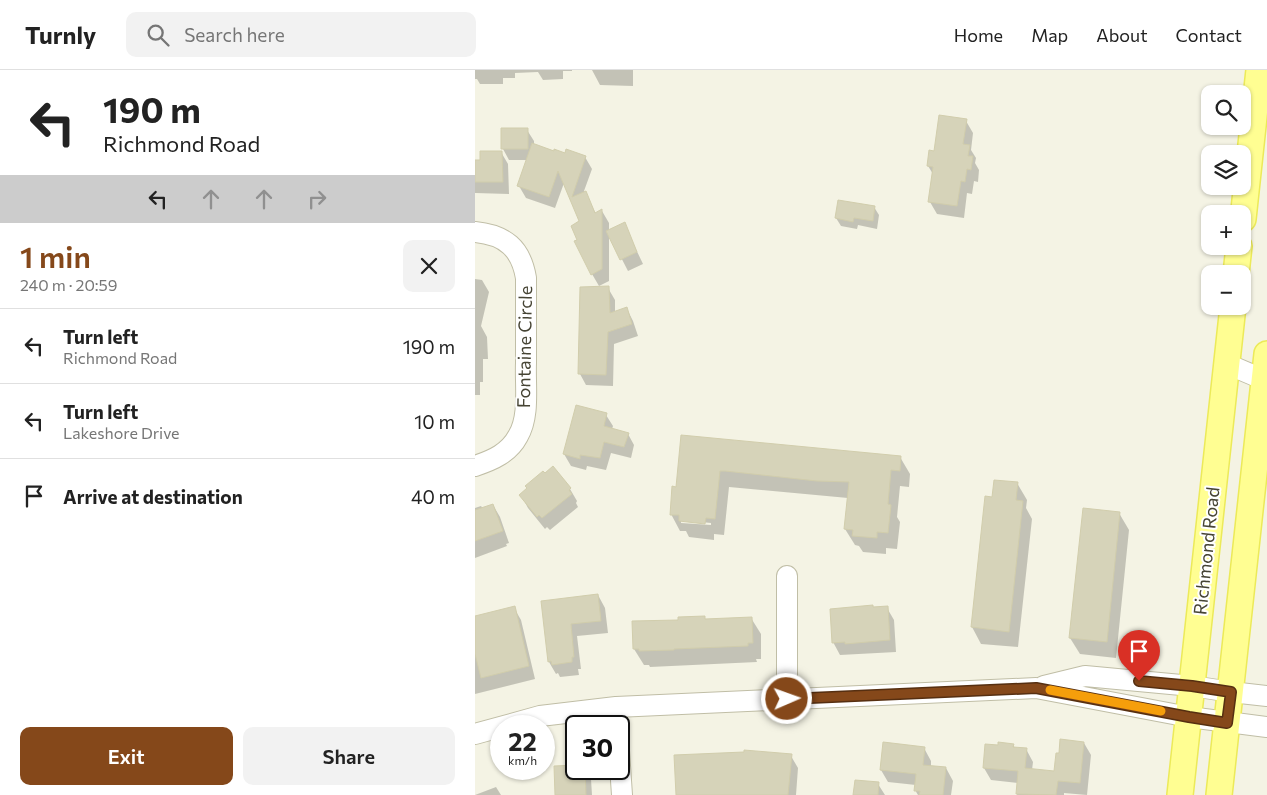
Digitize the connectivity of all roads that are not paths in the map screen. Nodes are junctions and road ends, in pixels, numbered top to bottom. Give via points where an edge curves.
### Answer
1 (1259, 70) edge
2 (1245, 205) edge
3 (475, 232) edge
4 (1232, 315) edge
5 (1267, 355) edge
6 (1227, 364) junction
7 (1266, 381) edge
8 (475, 466) edge
9 (787, 576) dead end
10 (1192, 686) junction
11 (1036, 688) junction
12 (1231, 692) junction
13 (1267, 696) edge
14 (787, 699) junction
15 (565, 716) edge
16 (630, 716) edge
17 (1189, 717) junction
18 (1227, 723) junction
19 (1267, 727) edge
20 (475, 734) edge
21 (621, 780) edge
22 (622, 795) edge
23 (1180, 795) edge
24 (1219, 795) edge

1 - 2 main road
3 - 8 street, Fontaine Circle via 491,234 511,246 518,254 526,278 522,429 512,446 502,454
4 - 6 main road, Richmond Road
5 - 6 street
5 - 7 main road
6 - 7 street
6 - 10 main road, Richmond Road
7 - 12 main road
9 - 14 street
10 - 11 street via 1085,676
10 - 12 street
10 - 17 main road, Richmond Road
11 - 14 street
11 - 17 street
12 - 13 street
12 - 18 main road
14 - 16 street
15 - 20 street via 540,716
17 - 18 street
17 - 23 main road, Richmond Road
18 - 19 street
18 - 24 main road
21 - 22 street

